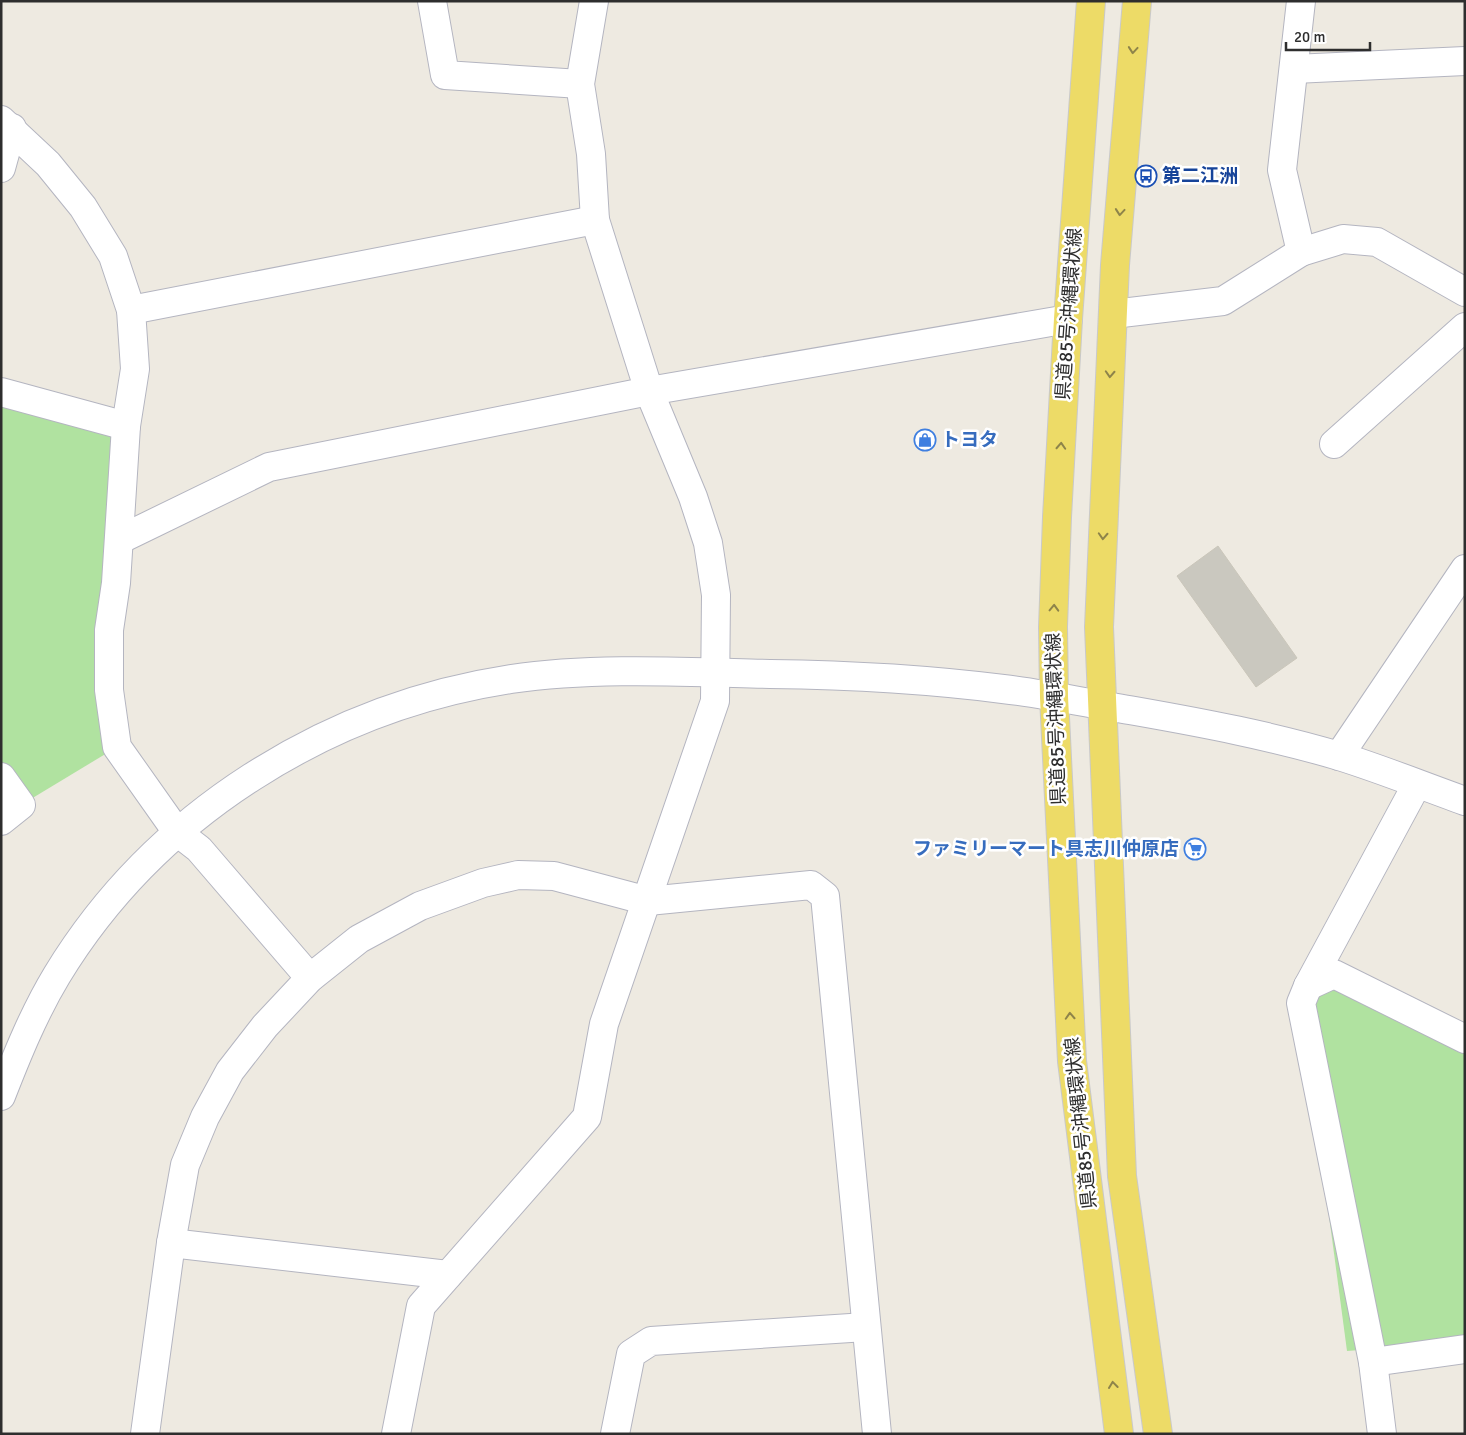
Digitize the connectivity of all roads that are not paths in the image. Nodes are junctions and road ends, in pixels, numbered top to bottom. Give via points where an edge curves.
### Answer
1 (432, 1) edge
2 (594, 1) edge
3 (1091, 1) edge
4 (1137, 1) edge
5 (1301, 1) edge
6 (1465, 61) edge
7 (1294, 69) junction
8 (580, 84) junction
9 (7, 124) edge
10 (1, 168) edge
11 (595, 220) junction
12 (1301, 252) junction
13 (1465, 292) edge
14 (130, 310) junction
15 (1113, 314) junction
16 (1068, 318) junction
17 (1465, 327) edge
18 (649, 391) junction
19 (1, 392) edge
20 (126, 426) junction
21 (1334, 444) dead end
22 (119, 540) junction
23 (1465, 569) edge
24 (717, 673) junction
25 (1054, 697) junction
26 (1102, 706) junction
27 (1339, 756) junction
28 (1, 777) edge
29 (1417, 784) junction
30 (1465, 801) edge
31 (1, 821) edge
32 (177, 832) junction
33 (648, 901) junction
34 (310, 978) junction
35 (1308, 986) junction
36 (1465, 1039) edge
37 (1, 1096) edge
38 (172, 1243) junction
39 (448, 1276) junction
40 (866, 1327) junction
41 (1465, 1348) edge
42 (1373, 1362) junction
43 (145, 1434) edge
44 (396, 1434) edge
45 (614, 1434) edge
46 (877, 1434) edge
47 (1119, 1434) edge
48 (1158, 1434) edge
49 (1382, 1434) edge

1 - 8 street via 445,75
2 - 8 street
3 - 16 main road, 県道85号沖縄環状線
4 -> 15 main road, 県道85号沖縄環状線
5 - 7 street
6 - 7 street
7 - 12 street via 1282,170
8 - 11 street via 591,154
9 - 10 street
9 - 14 street via 48,164 83,207 113,256
11 - 14 street
11 - 18 street
12 - 13 street via 1343,239 1377,242
12 - 15 street via 1223,301
14 - 20 street via 135,369
15 -> 26 main road, 県道85号沖縄環状線 via 1099,627
16 - 18 street
25 -> 16 main road, 県道85号沖縄環状線 via 1056,536
17 - 21 street
18 - 22 street via 269,468
18 - 24 street via 708,543 716,595
19 - 20 street
20 - 22 street
22 - 32 street via 109,630 109,690 117,747
23 - 27 street
24 - 25 street via 881,676
24 - 32 street via 570,673 510,679 386,709 330,732 278,760
24 - 33 street via 715,701
25 - 26 street
47 -> 25 main road, 県道85号沖縄環状線 via 1072,1061
26 - 27 street via 1252,734
26 - 48 main road, 県道85号沖縄環状線 via 1122,1176
27 - 29 street
28 - 31 street via 21,805
29 - 30 street
29 - 35 street
32 - 34 street via 200,849
32 - 37 street via 118,894 57,974 35,1015
33 - 34 street via 554,876 518,874 500,878 420,906 359,939
33 - 39 street via 604,1024 587,1117
33 - 40 street via 811,885 825,896
34 - 38 street via 265,1026 230,1071 205,1116 185,1164
35 - 36 street via 1334,974
35 - 42 street via 1301,1003
38 - 39 street
38 - 43 street
39 - 44 street via 421,1306
40 - 45 street via 651,1341 631,1354
40 - 46 street
41 - 42 street
42 - 49 street

